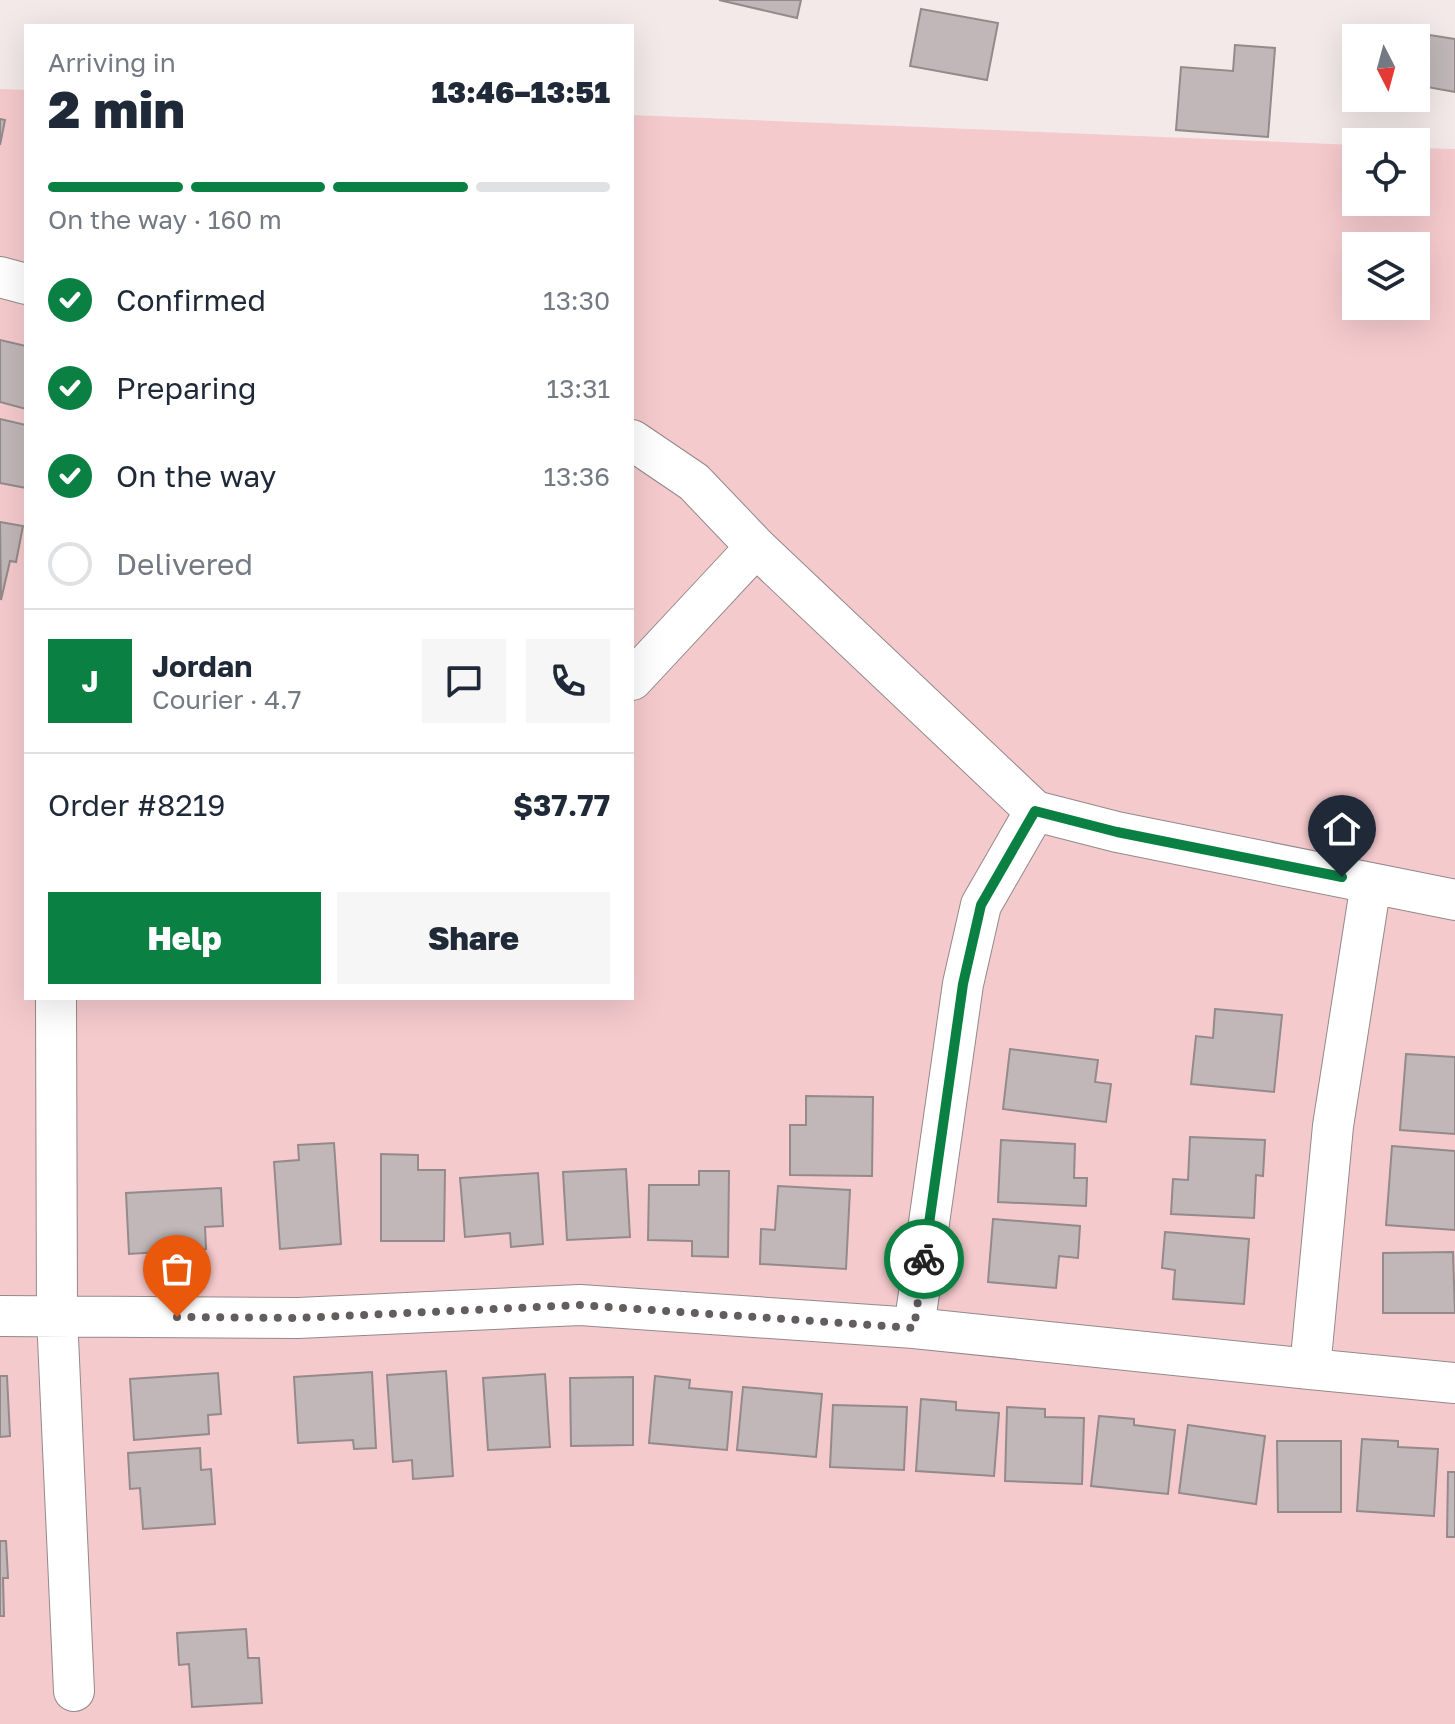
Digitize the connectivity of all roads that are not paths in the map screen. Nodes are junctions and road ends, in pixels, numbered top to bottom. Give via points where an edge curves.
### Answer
1 (0, 277) edge
2 (24, 283) edge
3 (634, 441) edge
4 (756, 547) junction
5 (634, 678) edge
6 (1035, 811) junction
7 (1371, 883) junction
8 (1455, 900) edge
9 (56, 1000) edge
10 (0, 1316) edge
11 (57, 1316) junction
12 (914, 1328) junction
13 (1310, 1369) junction
14 (1455, 1383) edge
15 (74, 1691) dead end

1 - 2 street
3 - 4 street via 694,482
4 - 5 street
4 - 6 street
6 - 7 street
6 - 12 street via 981,905 963,984
7 - 8 street
7 - 13 street via 1333,1126
9 - 11 street
10 - 11 street
11 - 12 street via 298,1318 580,1305
11 - 15 street
12 - 13 street
13 - 14 street

